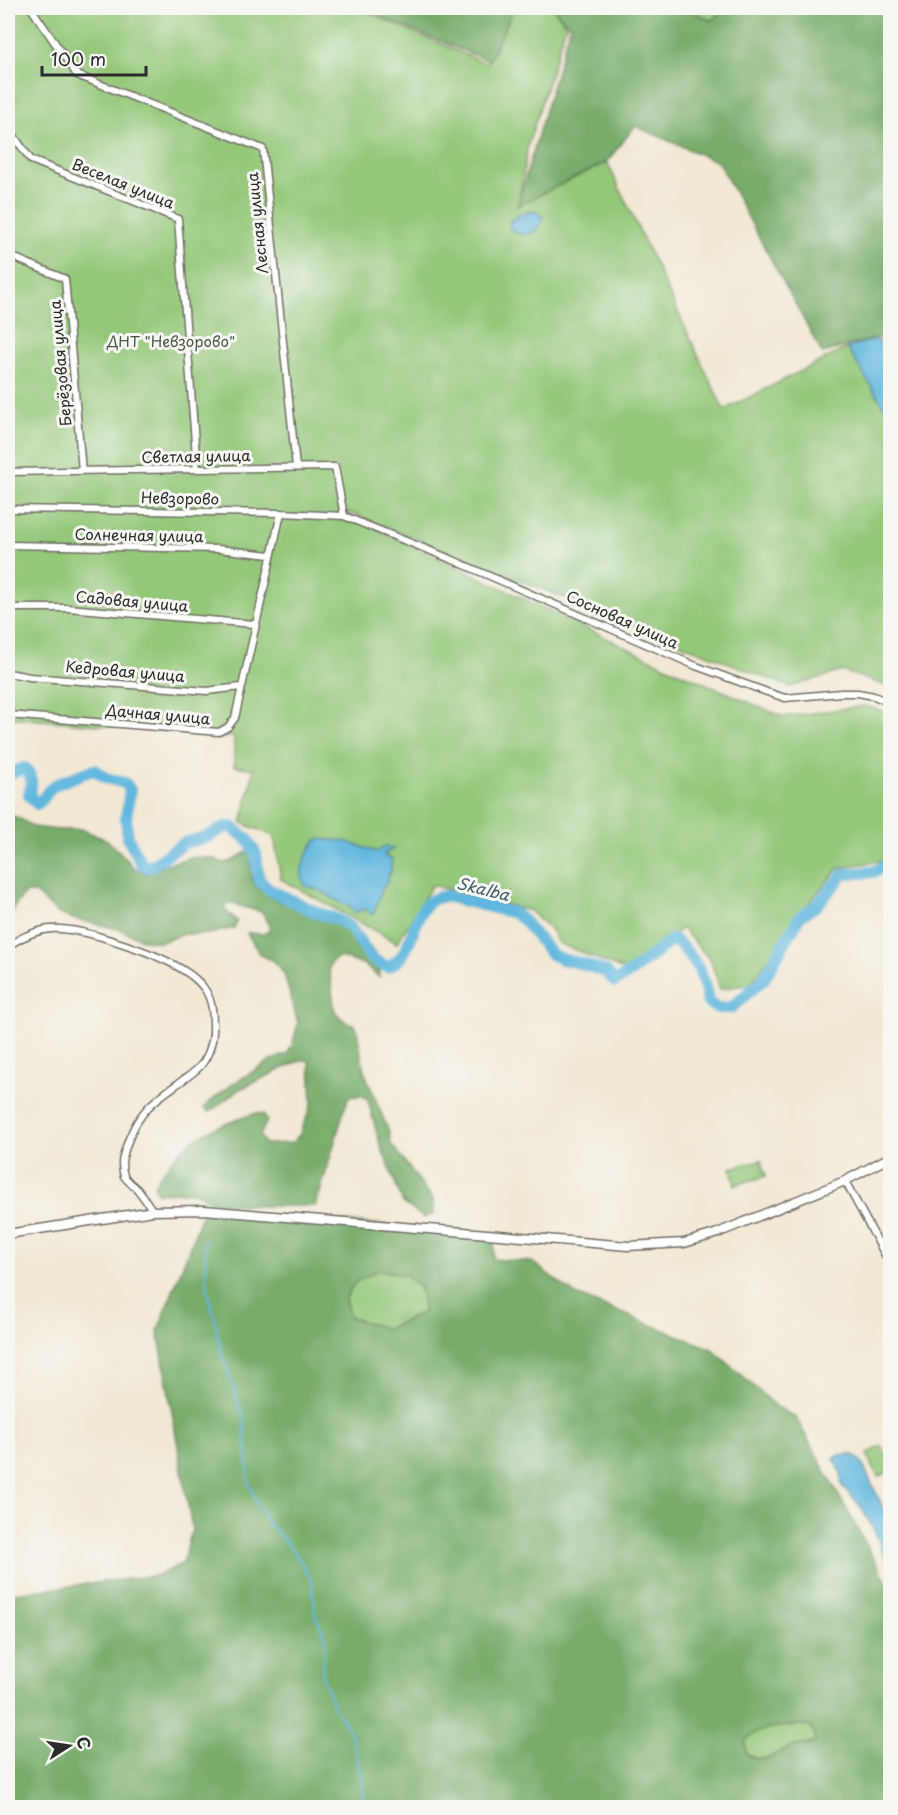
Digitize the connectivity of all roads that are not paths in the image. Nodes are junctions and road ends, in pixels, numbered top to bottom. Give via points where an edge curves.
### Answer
1 (31, 8) edge
2 (8, 128) edge
3 (8, 255) edge
4 (296, 467) junction
5 (197, 469) junction
6 (82, 471) junction
7 (8, 472) edge
8 (8, 509) edge
9 (280, 513) junction
10 (344, 516) junction
11 (352, 518) joint
12 (8, 545) edge
13 (270, 555) junction
14 (8, 608) edge
15 (254, 624) junction
16 (8, 673) edge
17 (241, 687) junction
18 (891, 703) edge
19 (8, 715) edge
20 (8, 946) edge
21 (891, 1157) edge
22 (844, 1181) junction
23 (153, 1211) junction
24 (8, 1234) edge
25 (891, 1264) edge

1 - 4 street, Лесная улица via 77,75 262,149
2 - 5 street, Веселая улица via 31,160 177,219
3 - 6 street, Берёзовая улица via 65,279
4 - 5 street, Светлая улица
4 - 10 street, Светлая улица via 335,467
5 - 6 street, Светлая улица
6 - 7 street, Светлая улица
8 - 9 street, Невзорово
9 - 10 street, Невзорово
9 - 13 street, Дачная улица
10 - 11 street, Невзорово
11 - 18 street, Сосновая улица via 696,666 767,692 785,698 858,693
12 - 13 street, Солнечная улица via 218,549
13 - 15 street, Дачная улица
14 - 15 street, Садовая улица via 68,608
15 - 17 street, Дачная улица
16 - 17 street, Кедровая улица via 207,691
17 - 19 street, Дачная улица via 235,718 219,732
20 - 23 street via 40,930 75,930 167,962 204,987 213,1013 214,1030 208,1052 196,1070 144,1111 122,1161 124,1176
21 - 22 street
22 - 23 street via 715,1234 684,1244 652,1246 262,1214
22 - 25 street
23 - 24 street

